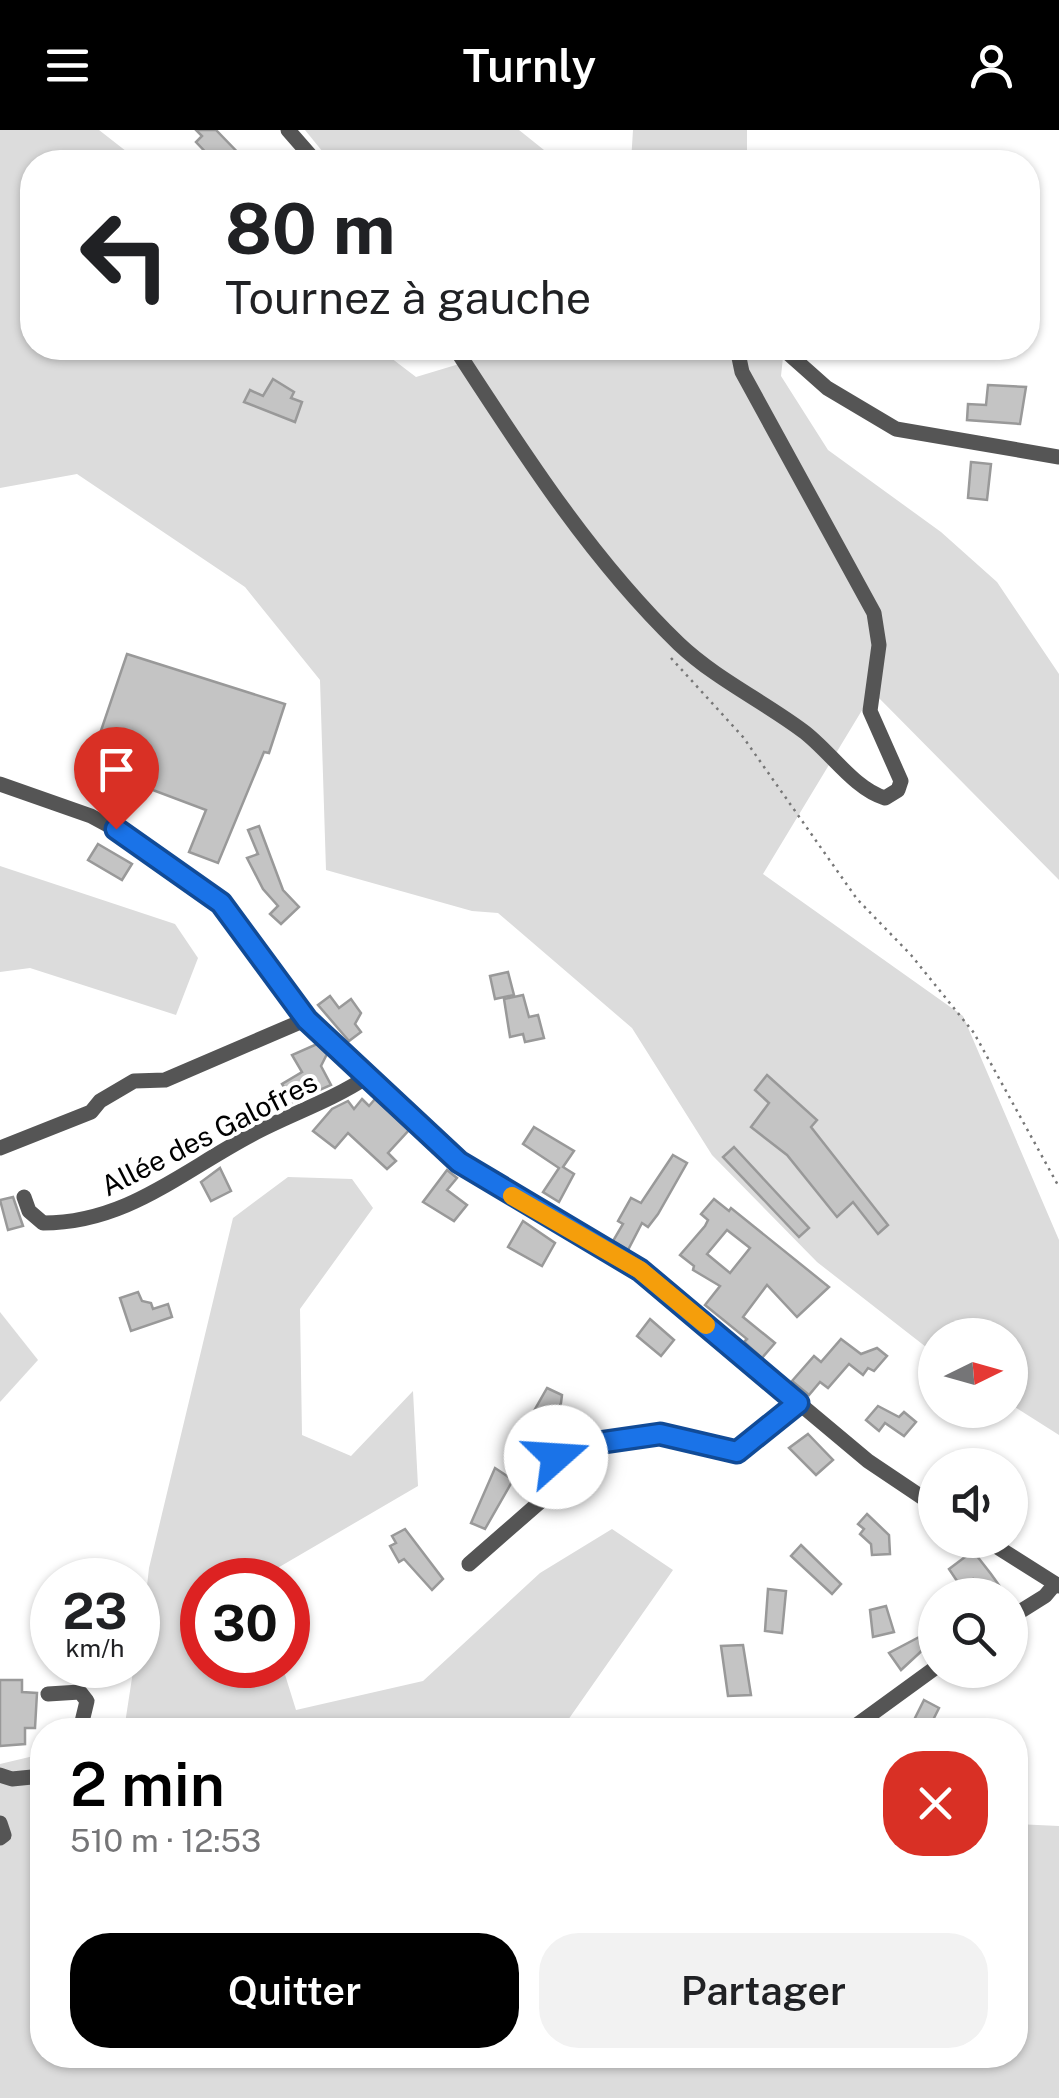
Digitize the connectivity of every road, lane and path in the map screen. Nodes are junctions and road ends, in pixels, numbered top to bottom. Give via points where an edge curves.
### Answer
1 (288, 130) edge
2 (306, 150) edge
3 (463, 360) edge
4 (740, 360) edge
5 (796, 360) edge
6 (1059, 457) edge
7 (668, 654) dead end
8 (0, 784) edge
9 (307, 1020) junction
10 (366, 1077) junction
11 (0, 1148) edge
12 (1059, 1187) edge
13 (24, 1197) dead end
14 (798, 1403) junction
15 (918, 1495) edge
16 (1014, 1558) edge
17 (469, 1564) dead end
18 (1057, 1585) edge
19 (1028, 1607) edge
20 (918, 1680) edge
21 (48, 1694) dead end
22 (83, 1718) edge
23 (866, 1718) edge
24 (0, 1775) edge
25 (30, 1777) edge
26 (0, 1823) edge
27 (0, 1838) edge

1 - 2 street
3 - 4 street via 578,527 670,634 885,798 901,782 870,710 879,644 874,613
5 - 6 street via 827,388 896,429
7 - 12 path via 743,737 857,899 974,1033
8 - 9 street via 91,816 190,878 221,903
9 - 10 street
9 - 11 street via 166,1080 134,1081 91,1112
10 - 13 street, Allée des Galofres via 329,1102 220,1151 143,1201 94,1219 43,1224
10 - 14 street via 459,1162 640,1270
14 - 15 street
14 - 17 street via 737,1452 660,1434 563,1448 556,1457 556,1487
16 - 18 street
18 - 19 street
20 - 23 street
21 - 22 street via 80,1692 87,1701
24 - 25 street
26 - 27 street

